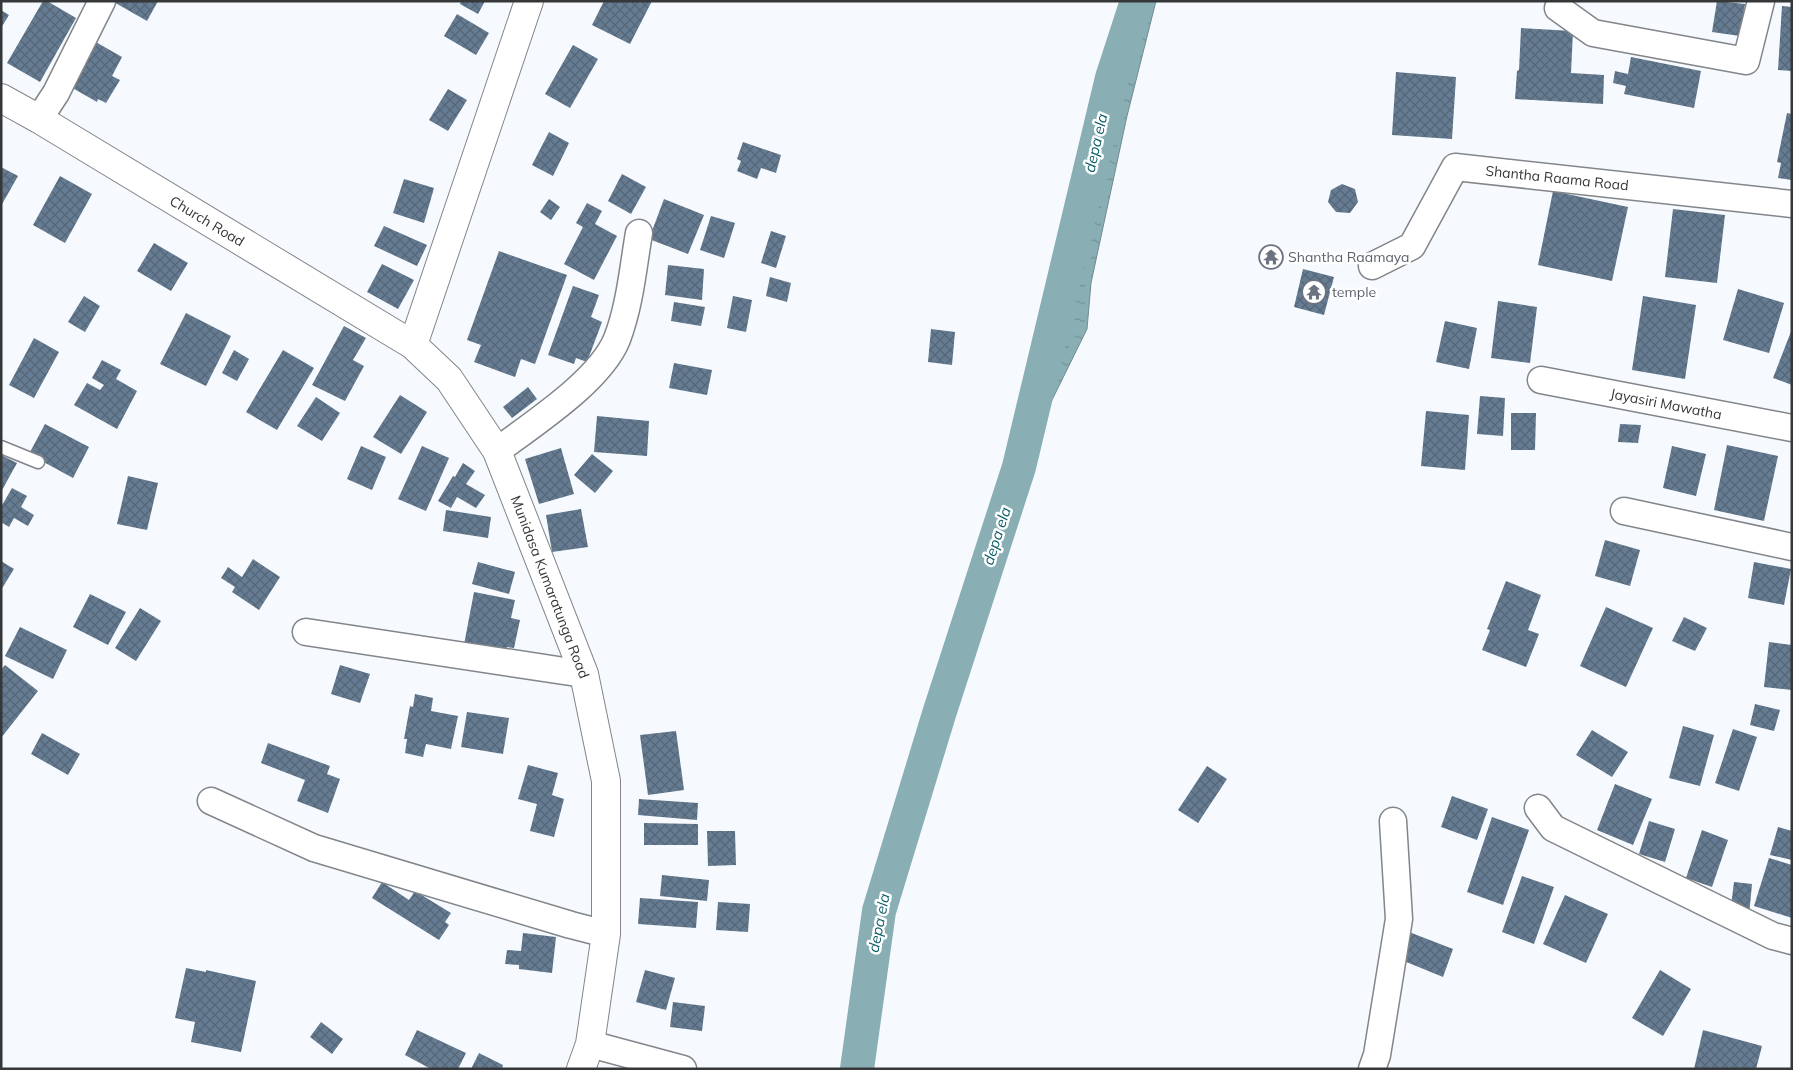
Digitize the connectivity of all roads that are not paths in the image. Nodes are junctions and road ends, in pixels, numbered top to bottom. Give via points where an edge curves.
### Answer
1 (102, 1) edge
2 (529, 1) edge
3 (1761, 1) edge
4 (1558, 8) dead end
5 (1, 98) edge
6 (40, 119) junction
7 (1792, 204) edge
8 (639, 233) dead end
9 (1372, 266) dead end
10 (413, 345) junction
11 (1541, 380) dead end
12 (1792, 428) edge
13 (1, 447) edge
14 (497, 451) junction
15 (38, 462) dead end
16 (1624, 511) dead end
17 (1792, 547) edge
18 (306, 632) dead end
19 (584, 674) junction
20 (211, 801) dead end
21 (1538, 808) dead end
22 (1393, 821) dead end
23 (606, 934) junction
24 (1792, 941) edge
25 (586, 1057) edge
26 (683, 1069) edge
27 (1372, 1069) edge

1 - 6 street
2 - 10 street
3 - 4 street via 1746,61 1593,33
5 - 6 street, Church Road
6 - 10 street, Church Road
7 - 9 street, Shantha Raama Road via 1455,167 1412,246
8 - 14 street via 626,310 616,340 600,368 577,390
10 - 14 street, Munidasa Kumaratunga Road via 449,378
11 - 12 street, Jayasiri Mawatha
13 - 15 lane
14 - 19 street, Munidasa Kumaratunga Road
16 - 17 street
18 - 19 street
19 - 23 street, Munidasa Kumaratunga Road via 606,781
20 - 23 street via 314,848
21 - 24 street via 1553,828 1773,936
22 - 27 street via 1399,919
23 - 25 street, Munidasa Kumaratunga Road
25 - 26 street

